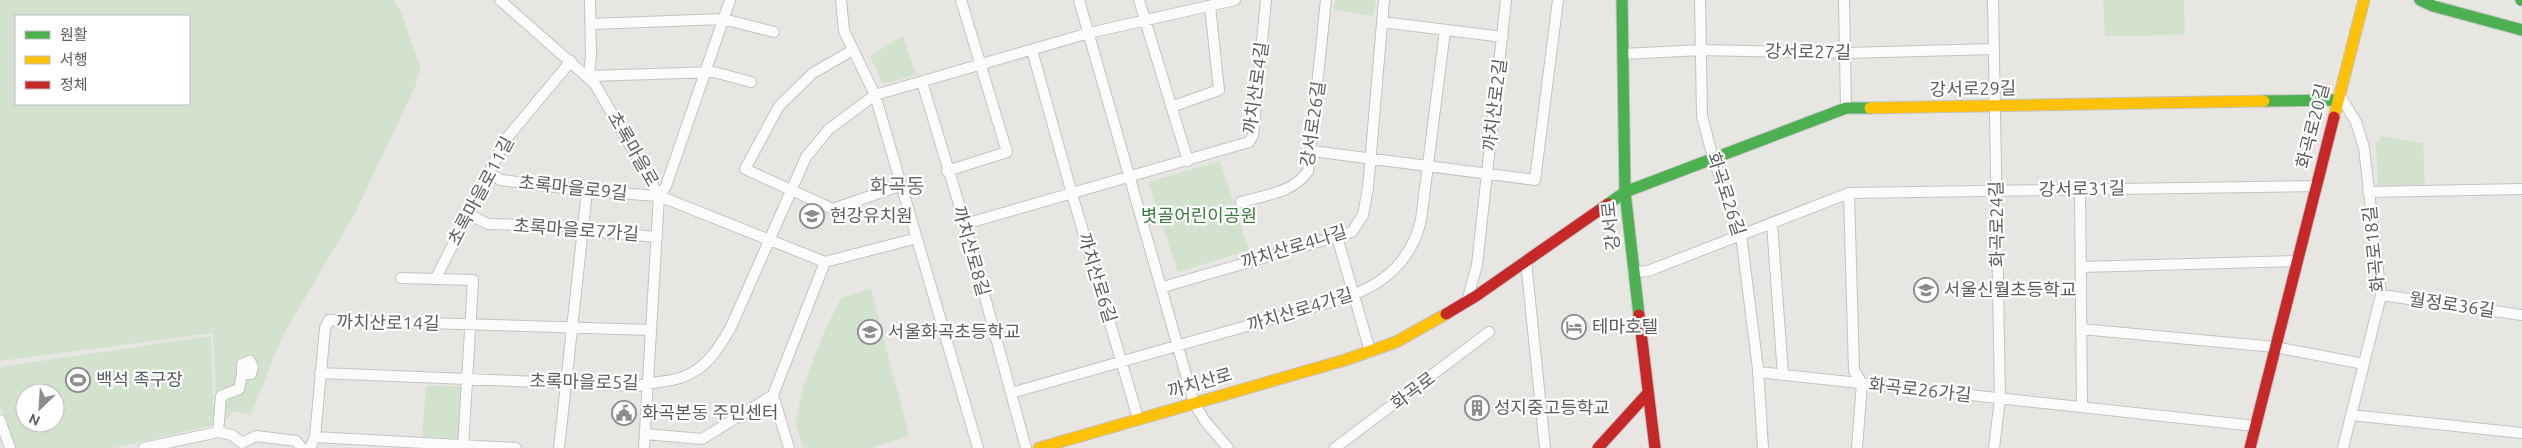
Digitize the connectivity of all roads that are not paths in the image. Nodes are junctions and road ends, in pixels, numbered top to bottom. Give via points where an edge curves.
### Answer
1 (500, 0) edge
2 (590, 0) edge
3 (730, 0) edge
4 (841, 0) edge
5 (961, 0) edge
6 (1079, 0) edge
7 (1139, 0) edge
8 (1235, 0) edge
9 (1266, 0) edge
10 (1326, 0) edge
11 (1384, 0) edge
12 (1506, 0) edge
13 (1558, 0) edge
14 (1622, 0) edge
15 (1700, 0) edge
16 (1844, 0) edge
17 (1993, 0) edge
18 (2364, 0) edge
19 (2422, 0) edge
20 (1210, 6) junction
21 (723, 19) junction
22 (1145, 21) junction
23 (1382, 22) junction
24 (591, 24) junction
25 (1445, 30) junction
26 (2522, 30) edge
27 (774, 32) dead end
28 (1089, 34) junction
29 (1503, 37) junction
30 (1994, 49) junction
31 (853, 50) junction
32 (1032, 50) junction
33 (1701, 50) junction
34 (1845, 53) junction
35 (1623, 54) junction
36 (570, 60) junction
37 (980, 65) junction
38 (705, 73) junction
39 (589, 76) junction
40 (751, 82) dead end
41 (922, 82) junction
42 (875, 95) junction
43 (2338, 97) junction
44 (1995, 106) junction
45 (1171, 107) junction
46 (1846, 108) junction
47 (1312, 151) junction
48 (1371, 158) junction
49 (1713, 158) junction
50 (1188, 161) junction
51 (1426, 165) junction
52 (947, 171) junction
53 (488, 173) junction
54 (1487, 173) junction
55 (1130, 178) junction
56 (902, 184) junction
57 (2316, 186) junction
58 (2080, 189) junction
59 (2522, 189) edge
60 (1996, 190) junction
61 (587, 191) junction
62 (790, 191) junction
63 (1625, 192) junction
64 (2368, 192) junction
65 (1849, 193) junction
66 (1072, 194) junction
67 (659, 196) junction
68 (1240, 202) dead end
69 (468, 214) junction
70 (1772, 223) junction
71 (965, 224) junction
72 (583, 228) junction
73 (1740, 235) junction
74 (657, 237) junction
75 (1337, 237) junction
76 (917, 238) junction
77 (769, 240) junction
78 (1526, 261) junction
79 (2296, 261) junction
80 (825, 262) junction
81 (2081, 266) junction
82 (1633, 272) junction
83 (401, 278) dead end
84 (436, 278) junction
85 (1163, 287) junction
86 (1355, 295) junction
87 (2381, 295) junction
88 (1467, 301) junction
89 (2522, 315) edge
90 (471, 324) junction
91 (572, 327) junction
92 (2081, 329) junction
93 (651, 330) junction
94 (1489, 332) dead end
95 (1179, 345) junction
96 (2275, 347) junction
97 (1370, 351) junction
98 (1121, 361) junction
99 (2364, 364) junction
100 (1758, 372) junction
101 (320, 373) junction
102 (242, 374) dead end
103 (1783, 376) junction
104 (468, 379) junction
105 (566, 383) junction
106 (648, 383) junction
107 (1862, 383) junction
108 (1011, 393) junction
109 (1648, 393) junction
110 (773, 395) junction
111 (2000, 398) junction
112 (1194, 403) junction
113 (2082, 407) junction
114 (2351, 415) junction
115 (1138, 418) junction
116 (0, 420) edge
117 (2255, 426) junction
118 (218, 432) junction
119 (2522, 433) edge
120 (645, 434) junction
121 (315, 437) junction
122 (705, 443) edge
123 (242, 446) edge
124 (463, 446) edge
125 (10, 448) edge
126 (144, 448) edge
127 (302, 448) edge
128 (310, 448) edge
129 (516, 448) edge
130 (560, 448) edge
131 (644, 448) edge
132 (789, 448) edge
133 (978, 448) edge
134 (1026, 448) edge
135 (1039, 448) edge
136 (1228, 448) edge
137 (1335, 448) edge
138 (1545, 448) edge
139 (1598, 448) edge
140 (1655, 448) edge
141 (1763, 448) edge
142 (1857, 448) edge
143 (1994, 448) edge
144 (2250, 448) edge
145 (2343, 448) edge

1 - 36 street, 초록마을로
2 - 24 street
3 - 21 street
4 - 31 street via 844,31
5 - 37 street
6 - 28 street
7 - 22 street
8 - 20 street
9 - 50 street, 까치산로4길 via 1253,135 1249,142
10 - 47 street, 강서로26길
11 - 23 street, 까치산로4나길
12 - 29 street, 까치산로2길
13 - 54 street, 까치산로2길 via 1535,180
14 - 35 street, 강서로
15 - 33 street, 화곡로26길
16 - 34 street
17 - 30 street, 화곡로24길
18 - 43 street, 화곡로20길
19 - 26 street via 2433,6
20 - 22 street
20 - 45 street via 1219,90
21 - 24 street
21 - 27 street
21 - 38 street
22 - 28 street
22 - 45 street
23 - 25 street, 까치산로2길
23 - 48 street, 까치산로4나길
24 - 39 street
25 - 29 street, 까치산로2길
25 - 51 street, 까치산로4가길
28 - 32 street
28 - 55 street
29 - 54 street, 까치산로2길
30 - 34 street, 강서로27길
30 - 44 street, 화곡로24길
31 - 42 street
31 - 62 street via 813,73 779,106 745,169
32 - 37 street
32 - 66 street, 까치산로6길
33 - 34 street, 강서로27길
33 - 35 street, 강서로27길
33 - 49 street, 화곡로26길 via 1702,116
34 - 46 street
35 - 63 street, 강서로
36 - 39 street, 초록마을로
36 - 53 street, 초록마을로11길 via 506,139
37 - 41 street
37 - 52 street via 1006,152
38 - 39 street
38 - 40 street via 714,72
38 - 67 street via 666,186
39 - 67 street, 초록마을로
41 - 42 street
41 - 52 street, 까치산로8길
42 - 56 street
42 - 62 street, 초록마을로5길 via 829,129 806,157
43 - 44 street, 강서로29길
43 - 57 street, 화곡로20길
43 - 64 street, 화곡로18길 via 2356,122 2364,148
44 - 46 street, 강서로29길
44 - 60 street, 화곡로24길
45 - 50 street
46 - 49 street, 강서로29길
47 - 48 street
47 - 68 street, 강서로26길 via 1308,171 1302,181 1291,188
48 - 51 street
48 - 75 street, 까치산로4나길 via 1363,214 1352,232
49 - 63 street, 강서로29길
49 - 73 street, 화곡로26길
50 - 55 street, 까치산로4길
51 - 54 street
51 - 86 street, 까치산로4가길 via 1416,241 1384,279
52 - 71 street, 까치산로8길
53 - 61 street, 초록마을로9길 via 501,180
53 - 69 street, 초록마을로11길
54 - 88 street, 까치산로2길 via 1477,265
55 - 66 street, 까치산로4길
55 - 85 street
56 - 62 street via 833,209
56 - 76 street
57 - 58 street, 강서로31길
57 - 79 street, 화곡로20길
58 - 60 street, 강서로31길
58 - 81 street
59 - 64 street, 화곡로18길
60 - 65 street, 강서로31길
60 - 111 street, 화곡로24길
61 - 67 street, 초록마을로9길
61 - 72 street
62 - 77 street, 초록마을로5길
63 - 78 street, 까치산로
63 - 82 street, 강서로
64 - 87 street, 화곡로18길
65 - 70 street, 강서로31길
65 - 107 street via 1854,371
66 - 71 street
66 - 98 street, 까치산로6길
67 - 74 street
67 - 77 street, 초록마을로
69 - 72 street, 초록마을로7가길 via 488,224
69 - 84 street, 초록마을로11길
70 - 73 street, 강서로31길
70 - 103 street
71 - 108 street, 까치산로8길
72 - 74 street, 초록마을로7가길
72 - 91 street
73 - 82 street, 강서로31길 via 1648,271
73 - 100 street, 화곡로26길
74 - 93 street
75 - 85 street, 까치산로4나길
75 - 86 street
76 - 80 street
76 - 133 street
77 - 80 street, 초록마을로
77 - 106 street, 초록마을로5길 via 731,327 716,352 703,366 681,378
78 - 88 street, 까치산로
78 - 138 street
79 - 81 street
79 - 96 street, 화곡로20길
80 - 110 street
81 - 92 street
82 - 109 street, 강서로
83 - 84 street
84 - 90 street via 473,280
85 - 95 street
86 - 95 street, 까치산로4가길
86 - 97 street
87 - 89 street, 월정로36길
87 - 99 street, 화곡로18길
88 - 97 street, 까치산로 via 1396,342
90 - 91 street
90 - 101 street, 까치산로14길 via 330,320 325,328
90 - 104 street
91 - 93 street
91 - 105 street
92 - 96 street
92 - 113 street
93 - 106 street
94 - 137 street, 화곡로
95 - 98 street
95 - 112 street
96 - 99 street
96 - 117 street, 화곡로20길
97 - 112 street, 까치산로
98 - 108 street
98 - 115 street, 까치산로6길
99 - 114 street, 화곡로18길
100 - 103 street, 화곡로26가길
100 - 141 street, 화곡로26길
101 - 104 street
101 - 121 street, 까치산로14길
102 - 118 street via 239,389 221,396
103 - 107 street, 화곡로26가길
104 - 105 street, 초록마을로5길
104 - 124 street
105 - 106 street, 초록마을로5길 via 638,386
105 - 130 street
106 - 120 street
107 - 111 street, 화곡로26가길
107 - 142 street
108 - 134 street, 까치산로8길
109 - 139 street
109 - 140 street, 강서로
110 - 122 street
110 - 132 street
111 - 113 street, 화곡로26가길
111 - 143 street, 화곡로24길
112 - 115 street, 까치산로
112 - 136 street
113 - 117 street, 화곡로26가길
114 - 119 street
114 - 145 street, 화곡로18길
115 - 135 street, 까치산로
116 - 125 street
117 - 144 street, 화곡로20길
118 - 123 street via 232,435
118 - 126 street
120 - 122 street
120 - 131 street
121 - 124 street
121 - 128 street, 까치산로14길
123 - 127 street via 256,436 296,441
124 - 129 street

